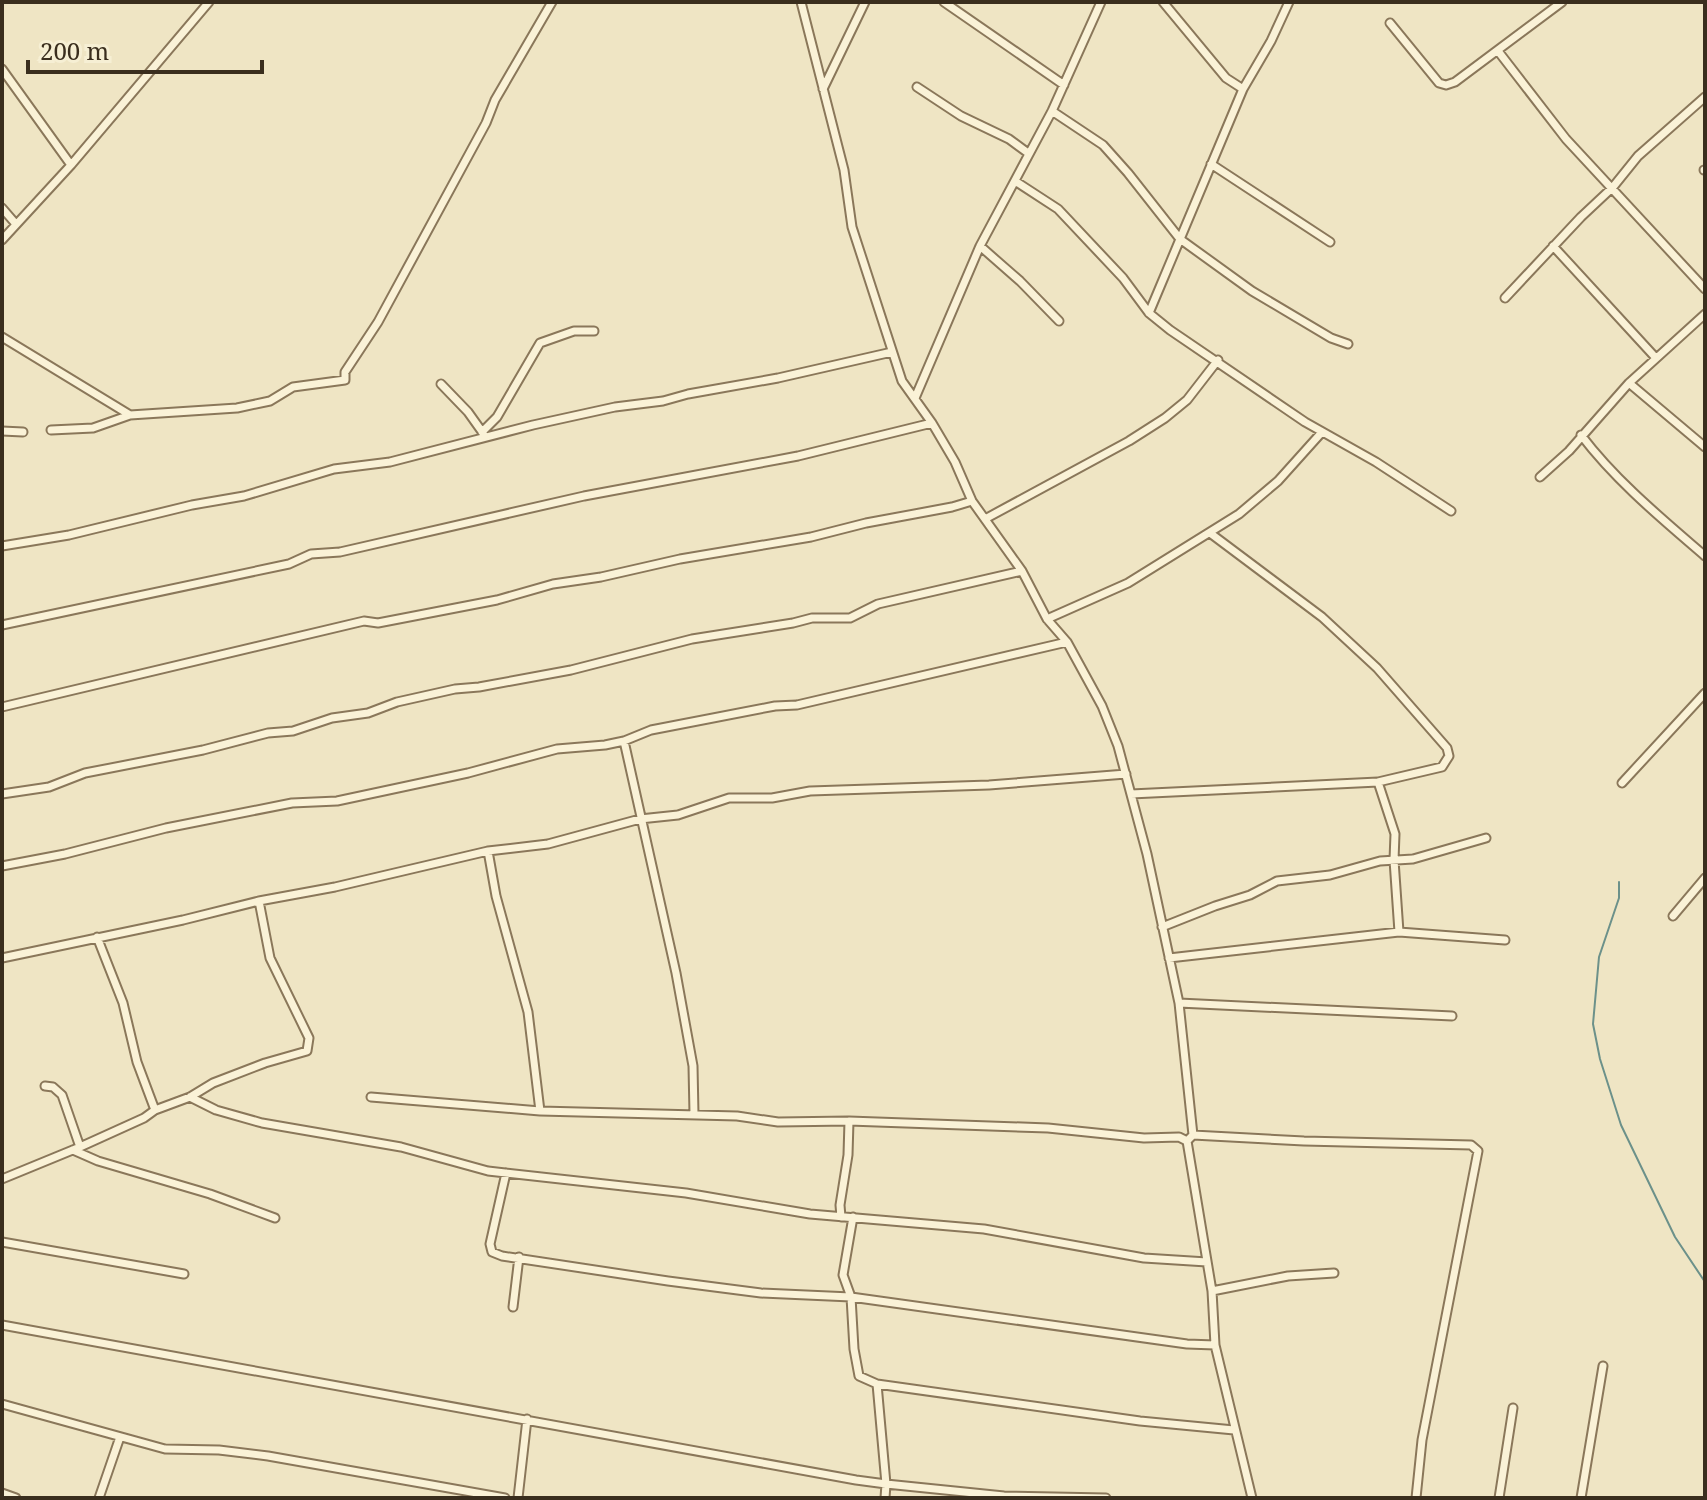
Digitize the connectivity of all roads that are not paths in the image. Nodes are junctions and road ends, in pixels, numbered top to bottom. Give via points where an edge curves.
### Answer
1 (209, 2) edge
2 (552, 2) edge
3 (801, 2) edge
4 (865, 2) edge
5 (944, 2) edge
6 (1101, 2) edge
7 (1163, 2) edge
8 (1289, 2) edge
9 (1562, 2) edge
10 (1390, 23) dead end
11 (1498, 51) junction
12 (2, 69) edge
13 (1064, 85) junction
14 (917, 87) dead end
15 (823, 89) junction
16 (1243, 89) junction
17 (1705, 97) edge
18 (1052, 111) junction
19 (1028, 153) junction
20 (1211, 164) junction
21 (71, 165) junction
22 (1015, 181) junction
23 (1613, 187) junction
24 (2, 208) edge
25 (15, 223) junction
26 (1180, 239) junction
27 (2, 240) edge
28 (1330, 242) dead end
29 (980, 246) junction
30 (1553, 246) junction
31 (1705, 289) edge
32 (1505, 298) dead end
33 (1149, 313) junction
34 (1705, 314) edge
35 (1059, 321) dead end
36 (594, 331) dead end
37 (2, 337) edge
38 (1348, 344) dead end
39 (892, 352) junction
40 (1655, 357) junction
41 (1218, 360) junction
42 (1629, 383) junction
43 (441, 384) dead end
44 (915, 398) junction
45 (130, 415) junction
46 (932, 423) junction
47 (51, 430) dead end
48 (2, 431) edge
49 (23, 432) dead end
50 (1322, 432) junction
51 (484, 435) junction
52 (1581, 435) junction
53 (1705, 447) edge
54 (1540, 477) dead end
55 (972, 501) junction
56 (1451, 511) dead end
57 (985, 519) junction
58 (1210, 533) junction
59 (2, 546) edge
60 (1705, 556) edge
61 (1022, 571) junction
62 (1047, 619) junction
63 (2, 625) edge
64 (1067, 642) junction
65 (1705, 693) edge
66 (2, 707) edge
67 (624, 741) junction
68 (1126, 774) junction
69 (1378, 782) junction
70 (1622, 783) dead end
71 (2, 794) edge
72 (1131, 794) junction
73 (640, 819) junction
74 (1486, 838) dead end
75 (488, 851) junction
76 (1394, 860) junction
77 (2, 866) edge
78 (1705, 878) edge
79 (259, 901) junction
80 (1673, 916) dead end
81 (1162, 927) junction
82 (1399, 932) junction
83 (97, 937) junction
84 (1505, 940) dead end
85 (2, 958) edge
86 (1169, 958) junction
87 (1179, 1003) junction
88 (1452, 1016) dead end
89 (45, 1086) dead end
90 (190, 1097) junction
91 (371, 1097) dead end
92 (155, 1110) junction
93 (540, 1111) junction
94 (694, 1114) junction
95 (849, 1121) junction
96 (1190, 1138) junction
97 (76, 1149) junction
98 (506, 1173) junction
99 (2, 1179) edge
100 (841, 1217) junction
101 (853, 1217) junction
102 (275, 1218) dead end
103 (2, 1242) edge
104 (519, 1257) junction
105 (1207, 1262) junction
106 (1334, 1273) dead end
107 (184, 1274) dead end
108 (1212, 1291) junction
109 (851, 1297) junction
110 (513, 1307) dead end
111 (2, 1325) edge
112 (1215, 1345) junction
113 (1603, 1366) dead end
114 (877, 1384) junction
115 (2, 1404) edge
116 (1513, 1408) dead end
117 (527, 1419) junction
118 (1234, 1430) junction
119 (120, 1437) junction
120 (886, 1484) junction
121 (2, 1493) edge
122 (444, 1494) edge
123 (16, 1498) edge
124 (99, 1498) edge
125 (505, 1498) edge
126 (518, 1498) edge
127 (885, 1498) edge
128 (1106, 1498) edge
129 (1252, 1498) edge
130 (1416, 1498) edge
131 (1499, 1498) edge
132 (1581, 1498) edge

1 - 21 street
2 - 45 street via 345,380 293,387 270,401 237,408
3 - 15 street
4 - 15 street
5 - 13 street
6 - 13 street
7 - 16 street via 1226,78
8 - 16 street
9 - 11 street
10 - 11 street via 1446,85
11 - 23 street via 1566,139
12 - 21 street
13 - 18 street
14 - 19 street
15 - 39 street via 852,227
16 - 20 street
17 - 23 street via 1638,156
18 - 19 street
18 - 26 street via 1103,145
19 - 22 street
20 - 26 street
20 - 28 street
21 - 25 street
22 - 29 street
22 - 33 street via 1058,209
23 - 30 street
23 - 31 street
24 - 25 street
25 - 27 street
26 - 33 street
26 - 38 street via 1252,291
29 - 35 street
29 - 44 street
30 - 32 street
30 - 40 street
33 - 41 street
34 - 40 street
36 - 51 street via 574,331 540,343
37 - 45 street
39 - 44 street via 902,381
39 - 51 street
40 - 42 street
41 - 50 street
41 - 57 street via 1187,400 1165,418
42 - 52 street
42 - 53 street
43 - 51 street
44 - 46 street
45 - 47 street via 93,428
46 - 55 street
46 - 63 street
48 - 49 street
50 - 56 street
50 - 58 street via 1261,497
51 - 59 street via 244,496
52 - 54 street
52 - 60 street via 1604,466
55 - 57 street
55 - 66 street via 811,537 553,584 497,600 378,623 364,621
57 - 61 street
58 - 62 street via 1128,583
58 - 69 street via 1322,617 1377,668 1447,748 1442,767
61 - 62 street
61 - 71 street via 878,604 850,618 812,618 692,639
62 - 64 street
64 - 67 street via 797,705 651,730
64 - 68 street via 1102,706
65 - 70 street
67 - 73 street
67 - 77 street via 557,749 337,801 292,803
68 - 72 street
68 - 73 street via 729,798 678,815
69 - 72 street
69 - 76 street via 1395,834
72 - 81 street
73 - 75 street via 548,844
73 - 94 street via 693,1066
74 - 76 street
75 - 79 street
75 - 93 street via 528,1012
76 - 81 street via 1277,881
76 - 82 street
78 - 80 street
79 - 83 street
79 - 90 street via 270,958 309,1047
81 - 86 street
82 - 84 street
82 - 86 street
83 - 85 street
83 - 92 street
86 - 87 street
87 - 88 street
87 - 96 street
89 - 97 street via 62,1095
90 - 92 street
90 - 98 street via 262,1123 401,1147
91 - 93 street
92 - 97 street
93 - 94 street
94 - 95 street via 778,1122
95 - 96 street
95 - 100 street
96 - 105 street
96 - 130 street via 1471,1145 1478,1151
97 - 99 street
97 - 102 street via 98,1161
98 - 100 street
98 - 104 street via 490,1249
100 - 101 street
101 - 105 street via 984,1229 1144,1258
101 - 109 street via 843,1275
103 - 107 street
104 - 109 street via 761,1293
104 - 110 street
105 - 108 street
106 - 108 street
108 - 112 street
109 - 112 street
109 - 114 street via 859,1376
111 - 117 street
112 - 118 street
113 - 132 street
114 - 118 street
114 - 120 street
115 - 119 street
116 - 131 street
117 - 120 street
117 - 126 street
118 - 129 street
119 - 122 street via 165,1449 268,1456
119 - 124 street
120 - 127 street
120 - 128 street via 1004,1496
121 - 123 street
122 - 125 street

